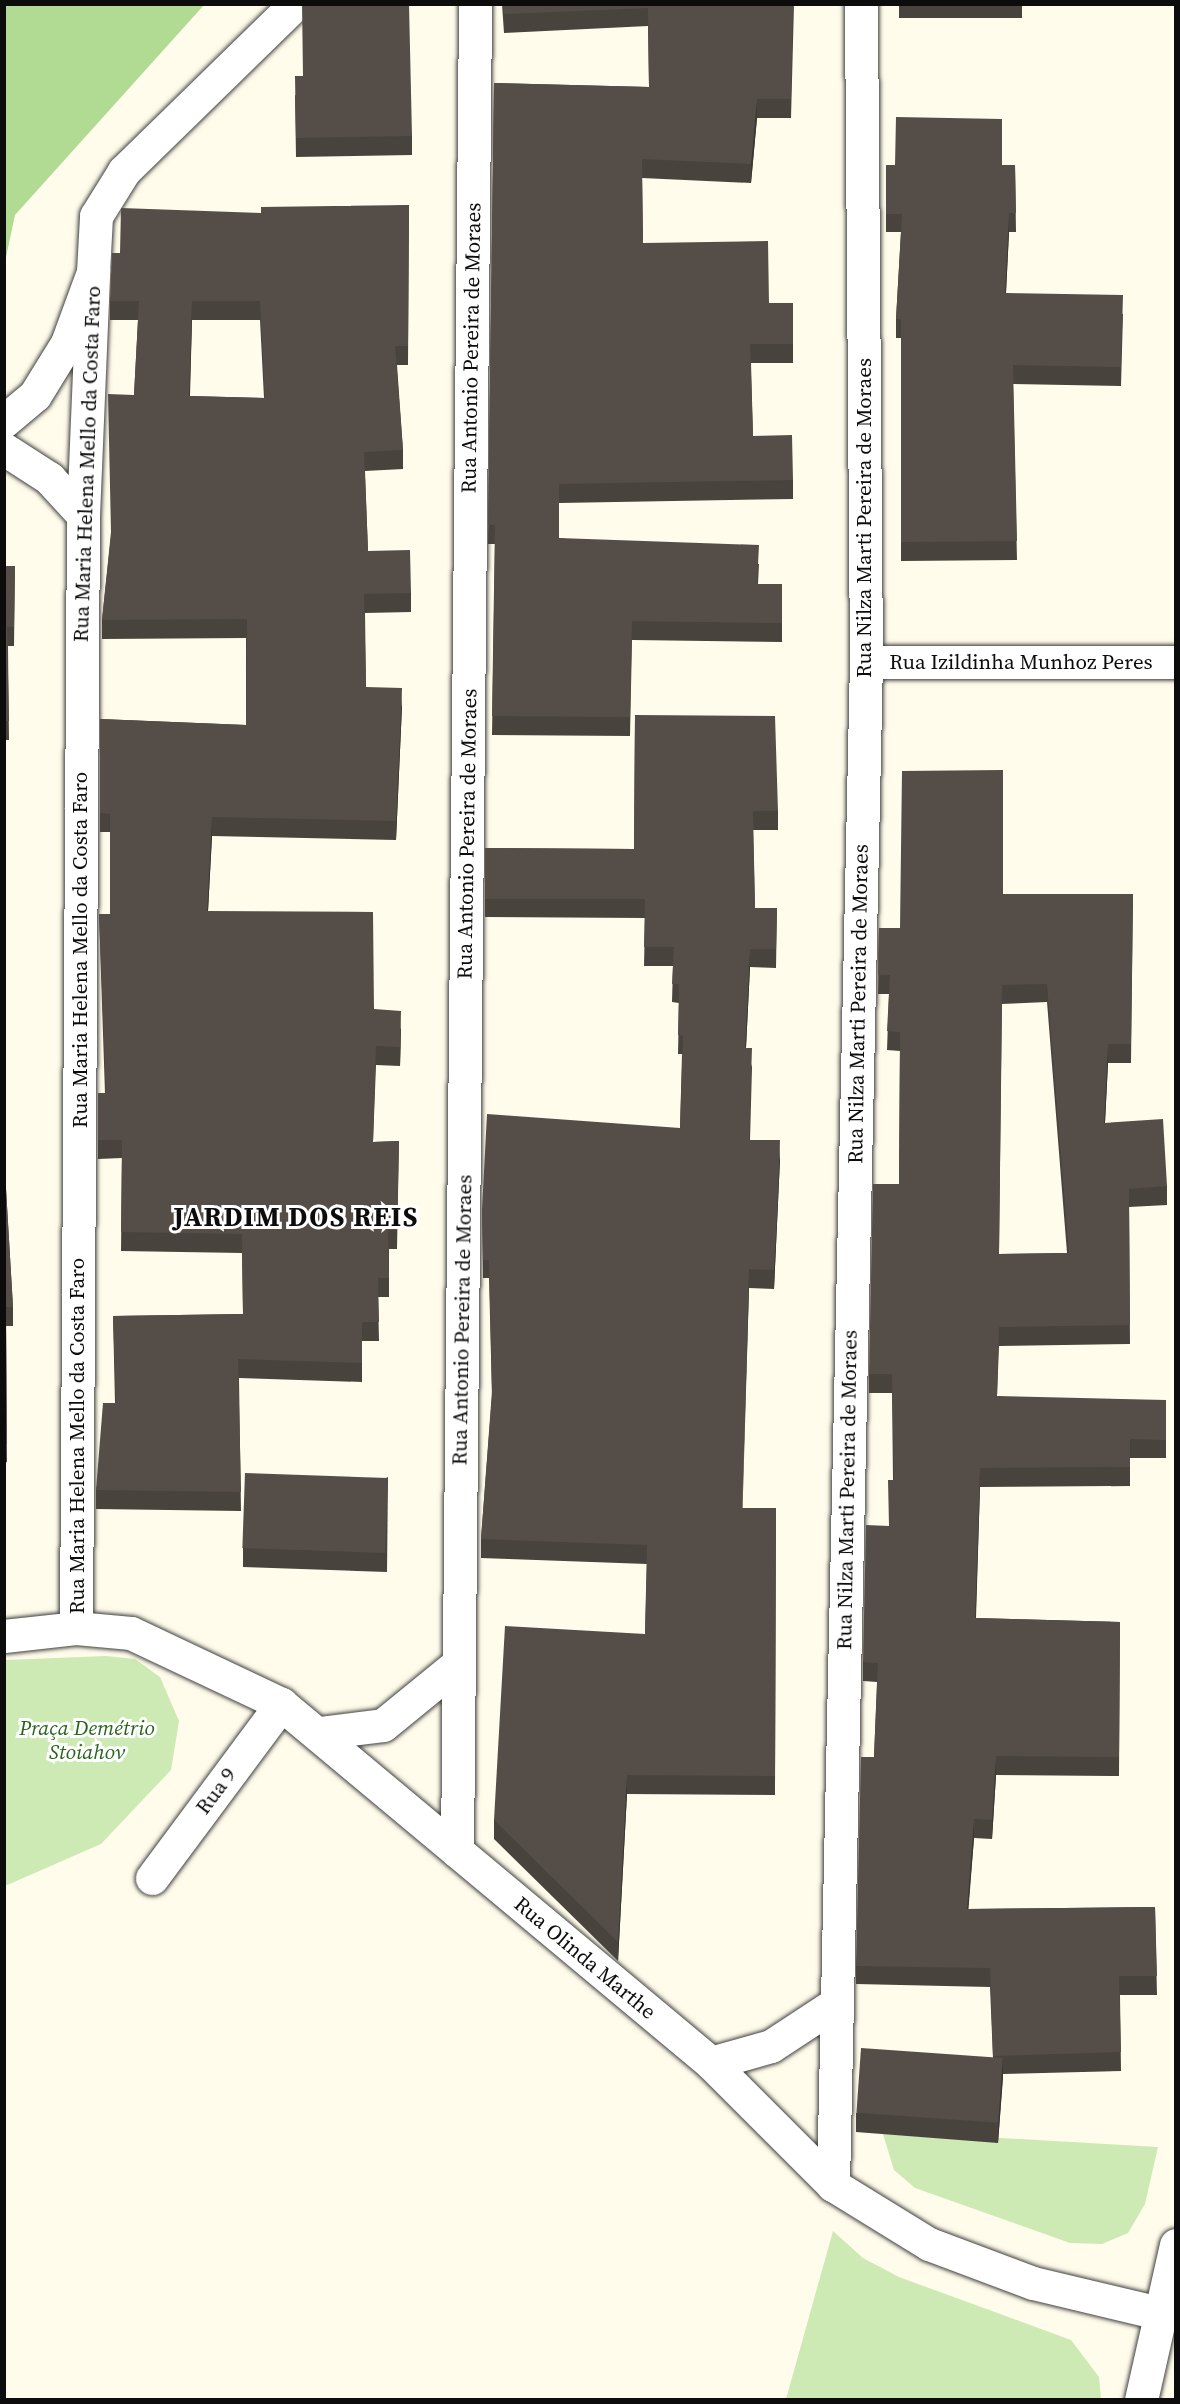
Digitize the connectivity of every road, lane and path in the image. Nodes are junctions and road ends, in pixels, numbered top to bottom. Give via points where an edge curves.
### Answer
1 (295, 4) edge
2 (475, 4) edge
3 (861, 4) edge
4 (93, 272) junction
5 (4, 421) edge
6 (4, 449) edge
7 (83, 515) junction
8 (866, 662) junction
9 (1176, 662) edge
10 (76, 1628) junction
11 (4, 1636) edge
12 (459, 1663) junction
13 (281, 1704) junction
14 (318, 1733) junction
15 (457, 1851) junction
16 (152, 1878) dead end
17 (835, 2004) junction
18 (711, 2063) junction
19 (833, 2185) junction
20 (1176, 2245) edge
21 (1159, 2313) junction
22 (1141, 2400) edge

1 - 4 street, Rua Maria Helena Mello da Costa Faro via 124,171 96,216
2 - 12 street, Rua Antonio Pereira de Moraes
3 - 8 street, Rua Nilza Marti Pereira de Moraes
4 - 5 street via 67,343 35,395
4 - 7 street, Rua Maria Helena Mello da Costa Faro
6 - 7 street via 49,478
7 - 10 street, Rua Maria Helena Mello da Costa Faro
8 - 9 street, Rua Izildinha Munhoz Peres
8 - 17 street, Rua Nilza Marti Pereira de Moraes
10 - 11 street, Rua Olinda Marthe
10 - 13 street, Rua Olinda Marthe via 131,1633
12 - 14 street via 383,1725
12 - 15 street, Rua Antonio Pereira de Moraes
13 - 14 street, Rua Olinda Marthe
13 - 16 street, Rua 9
14 - 15 street, Rua Olinda Marthe
15 - 18 street, Rua Olinda Marthe
17 - 18 street via 771,2046
17 - 19 street, Rua Nilza Marti Pereira de Moraes
18 - 19 street, Rua Olinda Marthe
19 - 21 street, Rua Olinda Marthe via 929,2244 1032,2283
20 - 21 street
21 - 22 street

